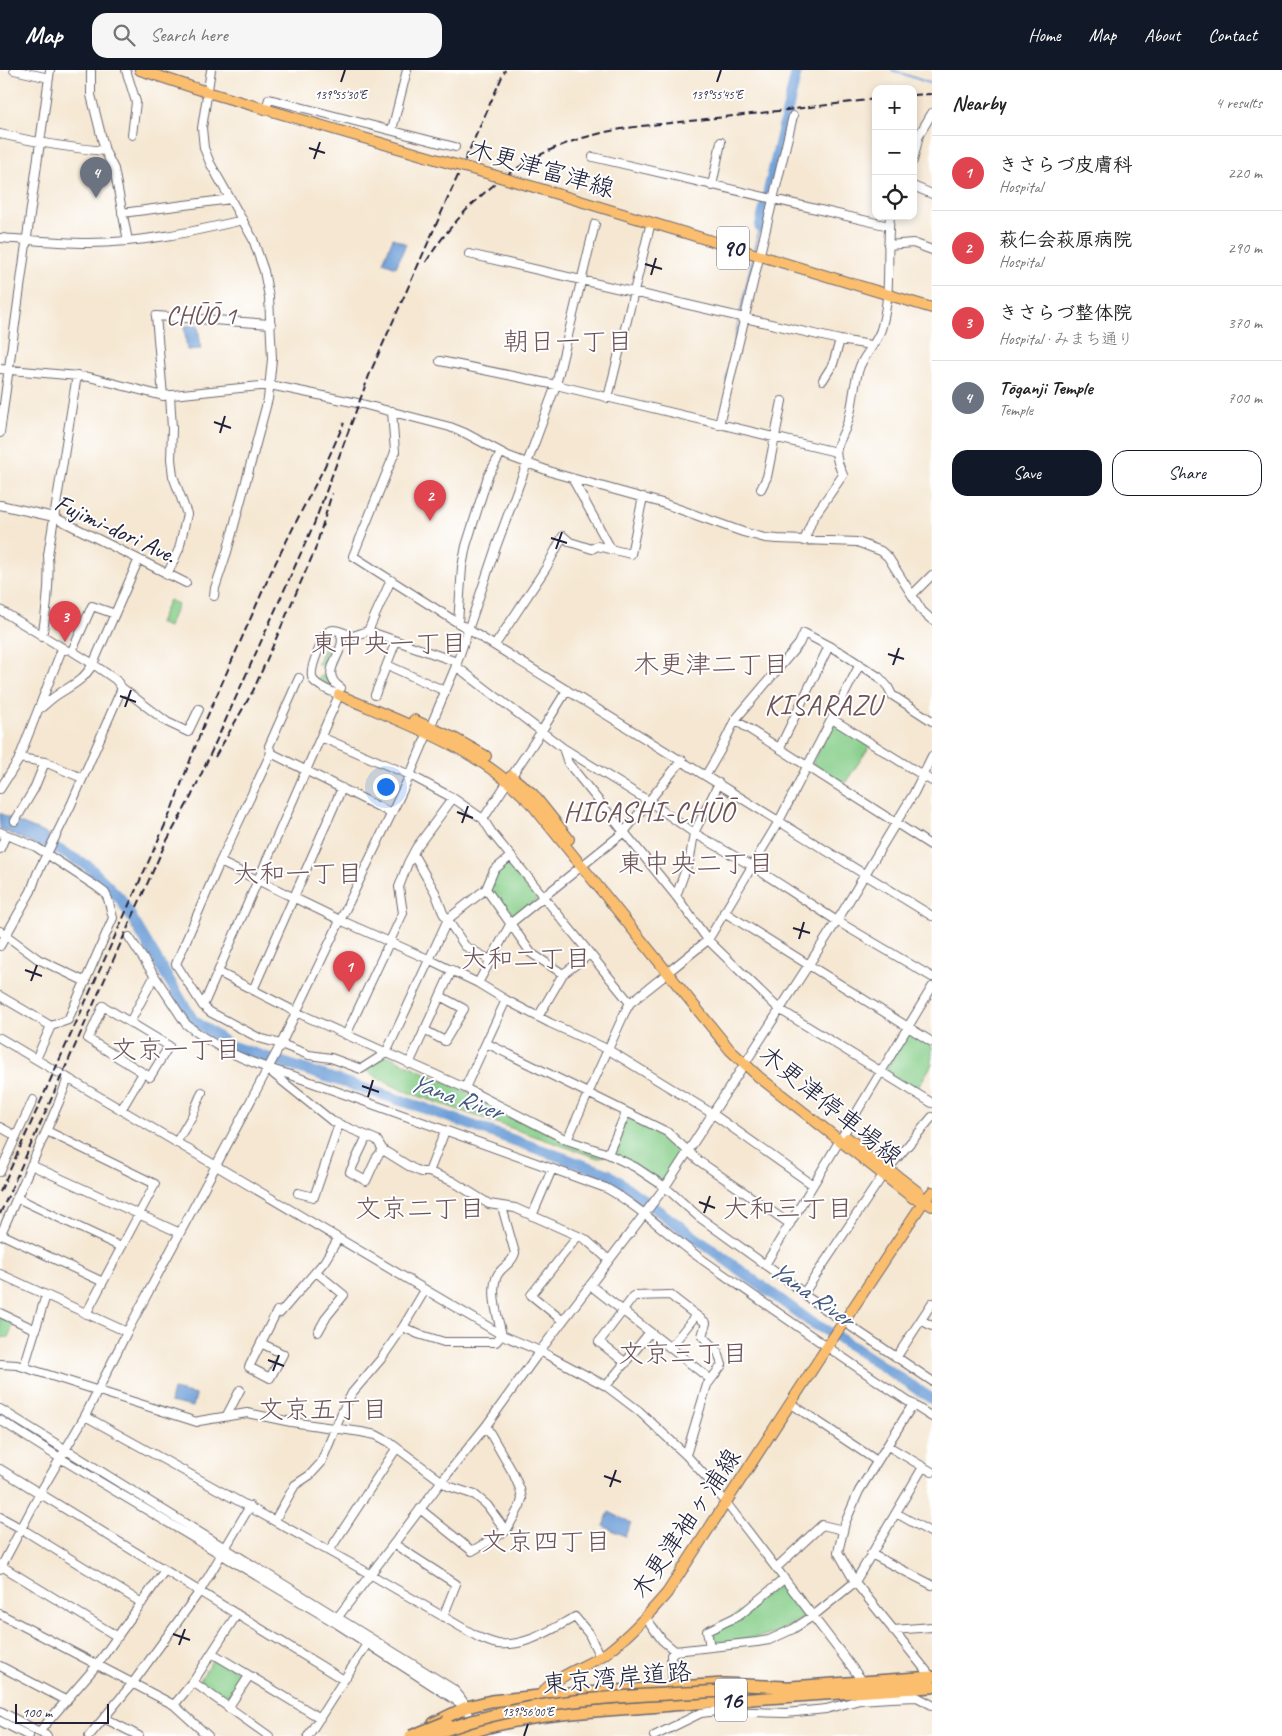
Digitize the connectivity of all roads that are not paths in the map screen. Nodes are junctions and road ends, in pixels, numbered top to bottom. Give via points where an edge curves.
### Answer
1 (14, 70) edge
2 (91, 70) edge
3 (126, 70) edge
4 (211, 70) edge
5 (406, 70) edge
6 (145, 71) edge
7 (49, 74) edge
8 (207, 92) junction
9 (266, 109) junction
10 (932, 113) edge
11 (793, 116) dead end
12 (392, 130) junction
13 (0, 134) edge
14 (132, 135) dead end
15 (721, 142) dead end
16 (39, 143) junction
17 (917, 143) edge
18 (455, 146) dead end
19 (105, 151) junction
20 (593, 158) dead end
21 (712, 186) junction
22 (917, 188) edge
23 (932, 194) edge
24 (232, 199) junction
25 (773, 200) junction
26 (122, 213) junction
27 (243, 220) junction
28 (890, 220) edge
29 (651, 222) junction
30 (595, 224) dead end
31 (889, 226) junction
32 (0, 238) edge
33 (26, 240) junction
34 (128, 241) junction
35 (888, 245) junction
36 (932, 250) edge
37 (468, 254) dead end
38 (760, 256) junction
39 (582, 280) junction
40 (633, 292) junction
41 (886, 295) junction
42 (932, 308) edge
43 (744, 317) junction
44 (270, 324) junction
45 (840, 340) junction
46 (871, 345) junction
47 (440, 361) dead end
48 (0, 370) edge
49 (10, 370) junction
50 (77, 375) junction
51 (822, 380) dead end
52 (270, 385) junction
53 (556, 385) junction
54 (166, 395) junction
55 (608, 398) junction
56 (782, 401) dead end
57 (392, 411) junction
58 (719, 425) junction
59 (0, 433) edge
60 (774, 438) junction
61 (501, 452) junction
62 (836, 452) junction
63 (527, 464) junction
64 (572, 478) junction
65 (761, 489) dead end
66 (643, 497) junction
67 (0, 505) edge
68 (54, 518) junction
69 (804, 541) junction
70 (611, 550) junction
71 (138, 561) junction
72 (167, 575) junction
73 (932, 575) edge
74 (391, 580) junction
75 (186, 583) dead end
76 (211, 594) dead end
77 (912, 595) junction
78 (0, 610) edge
79 (115, 614) junction
80 (932, 620) edge
81 (458, 623) junction
82 (468, 629) junction
83 (368, 631) junction
84 (340, 632) junction
85 (42, 637) junction
86 (396, 641) junction
87 (495, 645) junction
88 (829, 646) junction
89 (62, 649) junction
90 (72, 651) junction
91 (93, 664) junction
92 (457, 664) junction
93 (860, 664) junction
94 (387, 665) junction
95 (299, 678) dead end
96 (122, 688) junction
97 (567, 690) junction
98 (340, 691) junction
99 (445, 692) junction
100 (375, 695) dead end
101 (39, 709) junction
102 (199, 709) dead end
103 (832, 719) junction
104 (735, 720) junction
105 (932, 721) edge
106 (429, 730) junction
107 (541, 732) junction
108 (321, 737) junction
109 (780, 747) junction
110 (563, 748) junction
111 (270, 754) junction
112 (932, 756) edge
113 (19, 758) junction
114 (682, 760) junction
115 (45, 762) junction
116 (808, 766) junction
117 (306, 770) junction
118 (410, 775) junction
119 (706, 775) junction
120 (922, 775) junction
121 (82, 778) junction
122 (510, 779) junction
123 (932, 781) edge
124 (719, 784) junction
125 (1, 786) edge
126 (342, 788) junction
127 (453, 798) junction
128 (650, 802) junction
129 (391, 813) junction
130 (483, 819) junction
131 (15, 821) dead end
132 (779, 821) junction
133 (896, 823) junction
134 (624, 832) junction
135 (3, 833) edge
136 (694, 833) junction
137 (932, 846) edge
138 (0, 849) edge
139 (47, 854) junction
140 (413, 854) junction
141 (511, 856) junction
142 (220, 862) junction
143 (585, 865) junction
144 (752, 866) junction
145 (864, 875) junction
146 (258, 881) junction
147 (486, 889) junction
148 (676, 896) junction
149 (544, 897) junction
150 (294, 898) junction
151 (724, 912) junction
152 (932, 916) edge
153 (448, 919) junction
154 (340, 920) junction
155 (836, 921) junction
156 (511, 923) junction
157 (3, 933) edge
158 (129, 937) dead end
159 (708, 940) junction
160 (389, 942) junction
161 (0, 946) edge
162 (590, 954) junction
163 (428, 959) junction
164 (490, 960) junction
165 (807, 966) junction
166 (452, 970) junction
167 (670, 971) junction
168 (218, 972) junction
169 (563, 974) junction
170 (932, 977) edge
171 (154, 978) junction
172 (86, 982) junction
173 (478, 983) junction
174 (932, 988) edge
175 (253, 990) junction
176 (0, 996) edge
177 (440, 996) junction
178 (506, 1000) junction
179 (630, 1003) junction
180 (203, 1006) junction
181 (779, 1009) junction
182 (296, 1012) junction
183 (538, 1017) junction
184 (130, 1022) junction
185 (51, 1026) junction
186 (909, 1026) junction
187 (424, 1030) junction
188 (346, 1035) junction
189 (0, 1038) edge
190 (932, 1042) edge
191 (486, 1043) junction
192 (280, 1044) junction
193 (607, 1049) junction
194 (386, 1053) junction
195 (36, 1059) junction
196 (747, 1061) junction
197 (409, 1064) junction
198 (268, 1069) junction
199 (881, 1072) junction
200 (143, 1073) junction
201 (68, 1078) junction
202 (465, 1088) junction
203 (202, 1092) dead end
204 (587, 1094) junction
205 (32, 1100) dead end
206 (932, 1103) edge
207 (121, 1110) junction
208 (626, 1113) junction
209 (712, 1114) junction
210 (932, 1117) edge
211 (338, 1124) junction
212 (0, 1127) edge
213 (46, 1131) junction
214 (445, 1131) junction
215 (16, 1136) junction
216 (367, 1136) junction
217 (842, 1137) junction
218 (567, 1140) junction
219 (176, 1143) junction
220 (383, 1150) junction
221 (689, 1151) junction
222 (608, 1154) junction
223 (31, 1165) junction
224 (216, 1167) junction
225 (552, 1169) junction
226 (0, 1172) edge
227 (429, 1172) junction
228 (885, 1172) junction
229 (813, 1185) junction
230 (665, 1187) junction
231 (932, 1192) edge
232 (298, 1193) dead end
233 (17, 1198) junction
234 (928, 1204) edge
235 (502, 1207) junction
236 (138, 1214) junction
237 (645, 1214) junction
238 (532, 1216) junction
239 (790, 1224) junction
240 (180, 1233) junction
241 (1, 1235) edge
242 (578, 1236) junction
243 (338, 1239) junction
244 (121, 1247) junction
245 (610, 1260) junction
246 (765, 1265) junction
247 (316, 1272) junction
248 (0, 1274) edge
249 (103, 1282) junction
250 (590, 1285) junction
251 (425, 1290) junction
252 (804, 1293) junction
253 (46, 1295) junction
254 (932, 1303) edge
255 (623, 1311) junction
256 (0, 1313) edge
257 (86, 1314) junction
258 (696, 1315) junction
259 (921, 1320) junction
260 (563, 1321) junction
261 (842, 1324) junction
262 (932, 1326) edge
263 (403, 1327) junction
264 (36, 1330) junction
265 (127, 1332) junction
266 (318, 1332) dead end
267 (650, 1332) junction
268 (502, 1335) junction
269 (261, 1343) junction
270 (828, 1346) junction
271 (670, 1348) junction
272 (540, 1351) junction
273 (896, 1358) junction
274 (626, 1363) junction
275 (0, 1364) edge
276 (24, 1368) junction
277 (710, 1379) junction
278 (932, 1381) edge
279 (606, 1386) junction
280 (240, 1390) dead end
281 (98, 1391) junction
282 (790, 1404) junction
283 (913, 1404) junction
284 (0, 1409) edge
285 (85, 1416) junction
286 (227, 1416) junction
287 (932, 1417) edge
288 (0, 1420) edge
289 (486, 1426) junction
290 (336, 1429) junction
291 (888, 1446) junction
292 (66, 1449) junction
293 (396, 1449) junction
294 (686, 1454) junction
295 (60, 1458) junction
296 (877, 1461) junction
297 (923, 1467) junction
298 (0, 1469) edge
299 (932, 1472) edge
300 (441, 1482) junction
301 (40, 1493) junction
302 (726, 1502) junction
303 (250, 1506) junction
304 (420, 1509) junction
305 (896, 1513) junction
306 (0, 1517) edge
307 (275, 1520) junction
308 (22, 1529) junction
309 (843, 1530) junction
310 (506, 1531) junction
311 (932, 1533) edge
312 (394, 1544) junction
313 (223, 1550) junction
314 (329, 1551) junction
315 (871, 1554) junction
316 (1, 1567) edge
317 (776, 1568) junction
318 (166, 1570) junction
319 (370, 1574) junction
320 (784, 1579) junction
321 (855, 1582) junction
322 (932, 1585) edge
323 (200, 1591) junction
324 (142, 1604) junction
325 (0, 1614) edge
326 (237, 1614) junction
327 (813, 1616) junction
328 (443, 1617) junction
329 (646, 1618) junction
330 (336, 1619) junction
331 (932, 1627) edge
332 (892, 1630) junction
333 (118, 1637) junction
334 (367, 1644) junction
335 (710, 1647) junction
336 (675, 1651) junction
337 (212, 1653) junction
338 (600, 1657) junction
339 (97, 1665) junction
340 (0, 1666) edge
341 (249, 1676) junction
342 (344, 1680) junction
343 (932, 1680) edge
344 (193, 1682) junction
345 (864, 1683) junction
346 (132, 1684) junction
347 (673, 1687) junction
348 (784, 1687) junction
349 (540, 1696) junction
350 (67, 1701) junction
351 (932, 1704) edge
352 (174, 1705) junction
353 (228, 1708) junction
354 (467, 1708) junction
355 (0, 1711) edge
356 (501, 1713) junction
357 (104, 1718) junction
358 (320, 1718) junction
359 (530, 1718) junction
360 (0, 1721) edge
361 (39, 1732) junction
362 (467, 1735) edge
363 (29, 1736) edge
364 (47, 1736) edge
365 (89, 1736) edge
366 (139, 1736) edge
367 (208, 1736) edge
368 (269, 1736) edge
369 (308, 1736) edge
370 (406, 1736) edge
371 (411, 1736) edge
372 (430, 1736) edge
373 (654, 1736) edge

1 - 7 street
2 - 19 street via 91,95
3 - 14 street via 136,102
4 - 8 street
5 - 12 street
6 - 8 main road, 木更津富津線 / 90
7 - 16 street
8 - 9 main road, 木更津富津線 / 90
8 - 24 street via 202,128 204,148
9 - 12 street via 269,99
9 - 29 main road, 木更津富津線 / 90, bridge
10 - 17 street
11 - 25 street
12 - 18 street
13 - 16 street
15 - 21 street
16 - 19 street
16 - 33 street
19 - 26 street via 114,169
20 - 21 street
21 - 25 street
22 - 23 street
24 - 26 street
24 - 27 street
25 - 31 street
25 - 38 street
26 - 34 street
27 - 34 street
27 - 44 street via 264,272
28 - 31 street
29 - 38 main road, 木更津富津線 / 90
29 - 40 street
30 - 39 street
31 - 35 street
32 - 33 street
33 - 34 street
33 - 49 street
35 - 36 street via 914,243
35 - 41 street
37 - 39 street
38 - 41 main road, 木更津富津線 / 90
38 - 43 street
39 - 40 street
39 - 53 street
40 - 43 street
40 - 55 street
41 - 42 main road, 木更津富津線 / 90
41 - 46 street via 882,326
43 - 45 street
43 - 58 street
44 - 52 street
44 - 54 street via 156,316
45 - 46 street
45 - 51 street via 833,364
46 - 62 street via 860,367 848,423
47 - 53 street
48 - 49 street
49 - 50 street
49 - 59 street
50 - 54 street
50 - 68 street
52 - 54 street
52 - 57 street
52 - 76 street via 224,562
53 - 55 street
53 - 63 street
54 - 72 street via 172,428 173,476 187,514
55 - 58 street
56 - 60 street
57 - 61 street via 450,427
57 - 74 street via 395,452 353,556
58 - 60 street
60 - 62 street
60 - 65 street via 767,477
61 - 63 street
61 - 81 street via 488,476 466,546
62 - 69 street via 843,474 813,518
63 - 64 street
63 - 82 street
64 - 66 street
64 - 70 street
66 - 69 street via 758,536
66 - 70 street via 631,554
67 - 68 street, Fujimi-dori Ave.
68 - 71 street, Fujimi-dori Ave.
68 - 85 street via 48,555 48,604
69 - 77 street via 857,542 880,551 896,567
70 - 87 street via 570,542 563,536 546,568
71 - 72 street, Fujimi-dori Ave.
71 - 79 street
72 - 75 street, Fujimi-dori Ave.
73 - 77 street
74 - 81 street
74 - 83 street
77 - 80 street
78 - 85 street
79 - 90 street via 92,606
79 - 91 street
81 - 82 street
82 - 87 street
82 - 92 street
83 - 84 street via 353,636
83 - 86 street
84 - 98 street via 342,645 331,670
84 - 98 street via 328,631 325,635 311,672 312,680 318,686
85 - 89 street
86 - 92 street
86 - 94 street
87 - 97 street
88 - 93 street
88 - 104 street via 804,633 799,644
88 - 109 street
89 - 90 street
89 - 101 street
90 - 91 street
91 - 96 street
91 - 101 street via 80,681
92 - 99 street
92 - 107 street
93 - 103 street
93 - 105 street via 879,677 892,695
94 - 99 street
94 - 100 street
95 - 111 street via 269,746
96 - 102 street via 167,722 188,732
96 - 121 street
97 - 107 street
97 - 114 street
98 - 106 main road, 木更津停車場線
98 - 108 street
99 - 106 street
101 - 113 street
103 - 116 street
103 - 120 street
104 - 109 street
104 - 119 street
106 - 118 street
106 - 122 main road, 木更津停車場線
107 - 110 street
107 - 122 street
108 - 117 street
108 - 118 street
109 - 116 street
110 - 128 street
110 - 134 street via 568,763
111 - 117 street
111 - 142 street
112 - 120 street
113 - 115 street
113 - 125 street
114 - 119 street
114 - 128 street
115 - 121 street
115 - 131 street
116 - 132 street
116 - 133 street
117 - 126 street
117 - 146 street
118 - 127 street
118 - 129 street
119 - 124 street
120 - 123 street
120 - 133 street
121 - 139 street
122 - 130 street
122 - 143 main road, 木更津停車場線
124 - 132 street
124 - 136 street
126 - 129 street
126 - 150 street
127 - 130 street
127 - 140 street
128 - 134 street
128 - 136 street
129 - 154 street
130 - 141 street
132 - 144 street
132 - 145 street
133 - 137 street
133 - 145 street
134 - 143 street
134 - 148 street
135 - 138 street
135 - 139 street
136 - 144 street
136 - 148 street via 690,858
139 - 157 street via 31,891
139 - 172 street via 97,887 108,899 113,918
140 - 153 street
140 - 160 street via 399,887 403,913
141 - 147 street via 494,870
141 - 149 street
142 - 146 street
142 - 180 street via 176,964
143 - 149 street
143 - 167 main road, 木更津停車場線
144 - 151 street
144 - 155 street
145 - 152 street
145 - 155 street
146 - 150 street
146 - 168 street
147 - 153 street
147 - 156 street
148 - 159 street
149 - 156 street
149 - 162 street
150 - 154 street
150 - 175 street
151 - 159 street
151 - 165 street
153 - 163 street
153 - 164 street via 465,946
154 - 160 street
154 - 182 street
155 - 165 street
155 - 170 street
156 - 164 street
156 - 169 street via 531,952
157 - 161 street
157 - 172 street via 38,959
158 - 171 street
159 - 167 street
159 - 181 street
160 - 163 street
160 - 188 street
162 - 169 street
162 - 179 street
163 - 166 street
163 - 194 street
164 - 173 street
165 - 181 street
165 - 186 street
166 - 173 street
166 - 177 street
167 - 179 street
167 - 196 main road, 木更津停車場線 via 730,1050
168 - 175 street
168 - 180 street
169 - 183 street
171 - 184 street
171 - 198 street via 186,1024 198,1034
172 - 185 street via 68,1020
173 - 178 street
174 - 186 street
175 - 182 street
176 - 185 street
177 - 187 street
177 - 187 street via 464,1009 445,1041
178 - 183 street
178 - 191 street
179 - 193 street
180 - 192 street via 249,1034
181 - 196 street
181 - 199 street
182 - 188 street
182 - 192 street
183 - 193 street
184 - 200 street via 169,1046 150,1077
184 - 200 street via 103,1006 88,1039
185 - 195 street
186 - 190 street
186 - 199 street
187 - 197 street
188 - 194 street
189 - 195 street
191 - 202 street
191 - 204 street
192 - 194 street via 361,1069
192 - 198 street
193 - 204 street
193 - 209 street
194 - 197 street
195 - 201 street
196 - 209 street
196 - 217 main road, 木更津停車場線 via 759,1077
197 - 202 street
198 - 211 street via 317,1111
198 - 214 street
198 - 224 street
199 - 206 street
199 - 217 street
200 - 207 street
201 - 207 street
201 - 213 street
202 - 218 street
203 - 219 street
204 - 208 street
204 - 218 street
205 - 215 street
207 - 219 street
208 - 221 street via 667,1132
208 - 222 street
209 - 221 street
209 - 229 street
210 - 228 street
211 - 216 street
211 - 232 street via 314,1197
212 - 215 street
213 - 223 street
213 - 236 street via 155,1184
214 - 225 street
214 - 227 street
215 - 226 street
216 - 220 street via 377,1140
216 - 220 street via 350,1172 366,1181
217 - 228 main road, 木更津停車場線
217 - 229 street
218 - 222 street
219 - 224 street
220 - 227 street via 421,1172
221 - 230 street
221 - 239 street
222 - 230 street
223 - 233 street
223 - 236 street
224 - 240 street
224 - 243 street
225 - 237 street via 606,1188
225 - 238 street
227 - 235 street via 452,1181 489,1204
228 - 234 main road, 木更津停車場線 via 912,1198
228 - 252 street
229 - 239 street
230 - 237 street
230 - 246 street via 699,1217
231 - 234 main road
233 - 241 street
233 - 244 street
234 - 261 main road
235 - 238 street via 515,1208
235 - 268 street via 515,1253 510,1264 497,1276 495,1307
236 - 240 street
236 - 244 street
237 - 245 street
237 - 270 street via 680,1243
238 - 242 street
239 - 246 street
240 - 265 street
241 - 249 street
242 - 245 street
242 - 260 street via 531,1295
243 - 247 street
243 - 251 street
244 - 249 street
245 - 250 street
246 - 252 street
247 - 266 street via 344,1295
247 - 269 street via 280,1313 277,1311
248 - 253 street
249 - 257 street
250 - 255 street
250 - 260 street
251 - 263 street
251 - 268 street
252 - 261 street
253 - 257 street
253 - 264 street
254 - 259 street
255 - 258 street via 634,1296 670,1295
255 - 267 street
255 - 274 street via 599,1342
256 - 264 street
257 - 265 street
258 - 271 street
258 - 277 street via 706,1324 702,1336 718,1352 722,1365
259 - 262 street
259 - 273 street
260 - 272 street
261 - 270 main road, 木更津袖ヶ浦線
261 - 273 street
263 - 268 street via 450,1343 496,1342
263 - 290 street via 352,1393
264 - 276 street
265 - 281 street
267 - 271 street
267 - 274 street
268 - 272 street
269 - 269 street via 249,1367 270,1378 283,1354
270 - 282 main road, 木更津袖ヶ浦線
270 - 283 street
271 - 277 street
272 - 279 street
272 - 289 street
273 - 278 street
274 - 279 street
275 - 276 street
276 - 281 street
277 - 294 street
279 - 294 street
280 - 286 street
281 - 285 street
281 - 286 street via 197,1422
282 - 296 street
282 - 302 main road, 木更津袖ヶ浦線
283 - 287 street
283 - 291 street
284 - 292 street
285 - 292 street
285 - 303 street
286 - 290 street via 247,1413
288 - 295 street
289 - 300 street
289 - 310 street via 522,1494 520,1506
290 - 293 street via 376,1435
290 - 307 street via 320,1463 295,1485
291 - 296 street
291 - 297 street
292 - 295 street
292 - 313 street
293 - 300 street
293 - 314 street
294 - 302 street
295 - 301 street
295 - 313 street
296 - 309 street via 859,1491
297 - 299 street
297 - 305 street
298 - 301 street
300 - 304 street
300 - 310 street via 475,1495 488,1505
301 - 308 street
301 - 318 street
302 - 317 street
302 - 329 main road, 木更津袖ヶ浦線 via 667,1594
303 - 307 street
303 - 313 street
304 - 310 street via 472,1551
304 - 312 street
305 - 311 street
305 - 315 street
306 - 308 street
307 - 314 street
308 - 316 street
308 - 324 street
309 - 317 street via 822,1525
309 - 321 street via 838,1552
312 - 319 street
312 - 328 street via 456,1584
313 - 323 street
313 - 330 street
314 - 319 street
315 - 321 street
315 - 322 street
316 - 333 street
317 - 320 street
318 - 323 street
318 - 324 street
319 - 328 street
319 - 330 street
320 - 327 street
320 - 335 street via 740,1615 707,1631
321 - 327 street
321 - 332 street
323 - 326 street
323 - 346 street
324 - 333 street
325 - 339 street
326 - 337 street
326 - 342 street
327 - 335 street via 786,1634 769,1640
327 - 345 street
328 - 338 street via 480,1638 498,1644 528,1640 575,1617 589,1634
329 - 336 street via 662,1640
329 - 338 main road, 木更津袖ヶ浦線
330 - 334 street
330 - 354 street via 453,1689
331 - 332 street
332 - 343 street
333 - 339 street
334 - 342 street
334 - 354 street
335 - 336 street
336 - 347 street via 671,1655
337 - 341 street
337 - 344 street
338 - 349 main road, 木更津袖ヶ浦線 via 552,1684
339 - 346 street
339 - 350 street
340 - 350 street
341 - 353 street
341 - 358 street
342 - 358 street
343 - 345 highway, 東京湾岸道路 / 16
343 - 359 highway, 東京湾岸道路 / 16
344 - 352 street
344 - 353 street
345 - 348 highway, 東京湾岸道路 / 16
346 - 352 street
346 - 357 street
347 - 348 highway, 16 via 724,1684
347 - 349 highway, 16
348 - 356 highway, 東京湾岸道路 / 16, bridge via 552,1703
349 - 354 highway, 16 via 491,1701
349 - 359 main road, 木更津袖ヶ浦線
350 - 361 street
351 - 373 street via 917,1697 890,1698 786,1713 701,1713
352 - 367 street
353 - 368 street
354 - 362 street via 470,1719
354 - 370 highway, 16
355 - 361 street
356 - 371 highway, 16, bridge via 482,1712
356 - 372 highway, 東京湾岸道路 / 16, bridge
357 - 365 street
357 - 366 street
358 - 369 street
359 - 362 highway, 東京湾岸道路 / 16 via 499,1723
360 - 363 street
361 - 364 street

